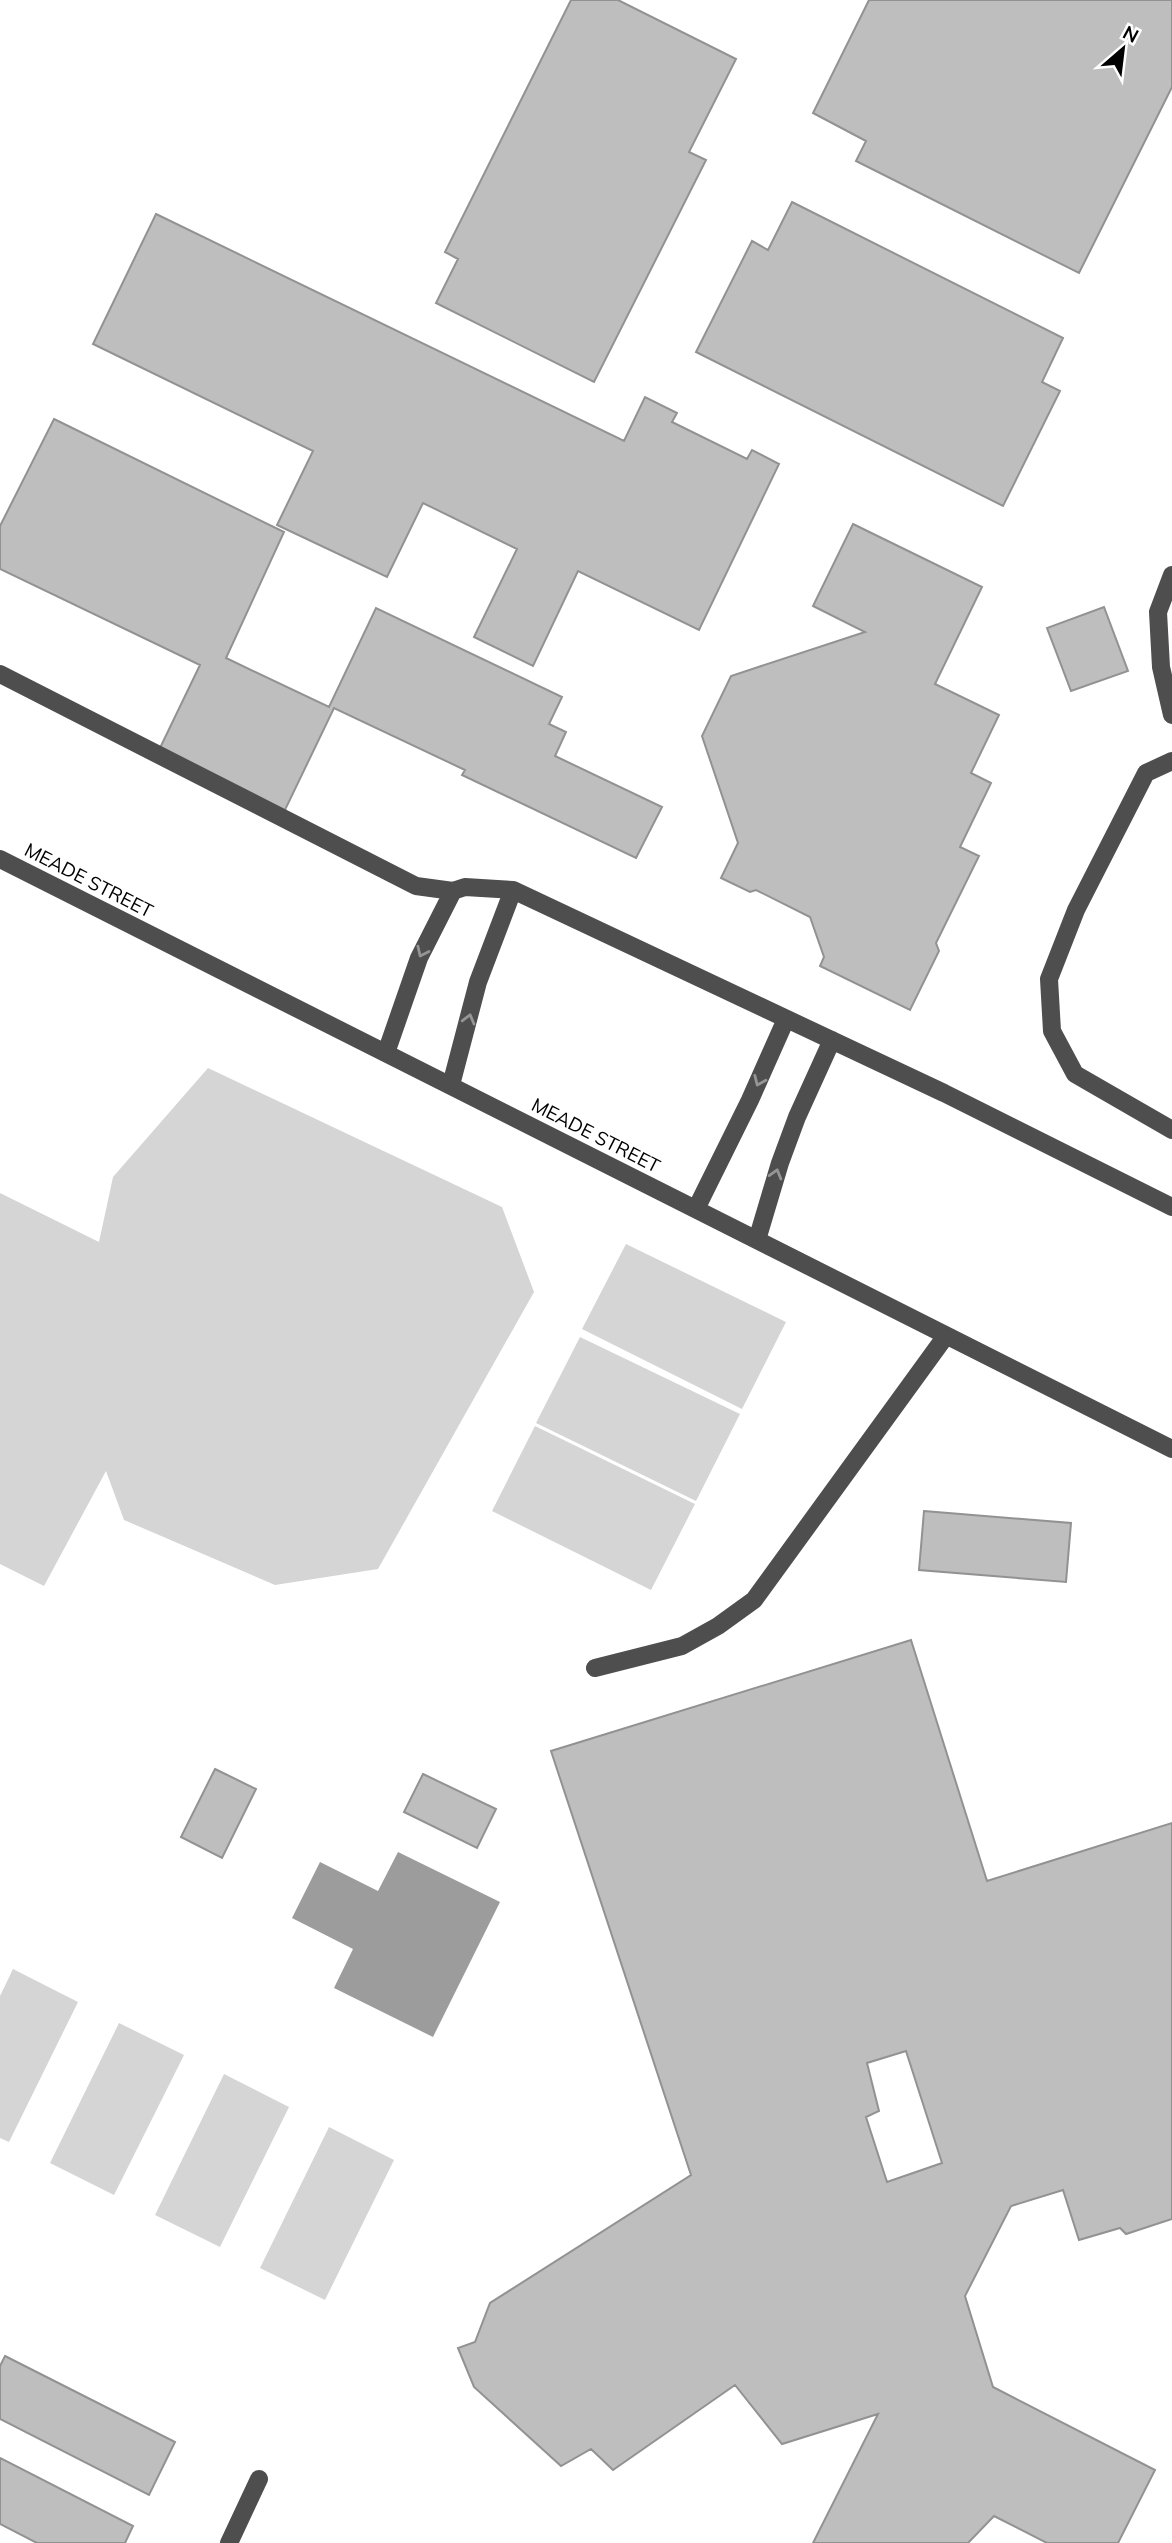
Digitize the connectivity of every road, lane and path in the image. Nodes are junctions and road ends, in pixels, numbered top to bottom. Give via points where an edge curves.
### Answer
1 (1172, 575) edge
2 (0, 674) edge
3 (1172, 715) edge
4 (1172, 761) edge
5 (0, 859) edge
6 (513, 890) junction
7 (453, 891) junction
8 (786, 1019) junction
9 (832, 1040) junction
10 (386, 1053) junction
11 (451, 1085) junction
12 (1172, 1130) edge
13 (1172, 1207) edge
14 (695, 1209) junction
15 (757, 1240) junction
16 (945, 1337) junction
17 (1172, 1450) edge
18 (595, 1668) dead end
19 (260, 2479) dead end
20 (229, 2543) edge

1 - 3 street via 1158,611 1161,667
2 - 7 street via 416,886
4 - 12 street via 1146,773 1076,910 1049,979 1052,1031 1075,1074
5 - 10 street, MEADE STREET
6 - 7 street via 465,887
6 - 8 street
11 -> 6 street via 478,982
7 -> 10 street via 419,958
8 - 9 street
8 -> 14 street
9 - 13 street
15 -> 9 street via 797,1117
10 - 11 street, MEADE STREET
11 - 14 street, MEADE STREET
14 - 15 street, MEADE STREET
15 - 16 street, MEADE STREET
16 - 17 street, MEADE STREET
16 - 18 street via 754,1600 682,1646
19 - 20 street

